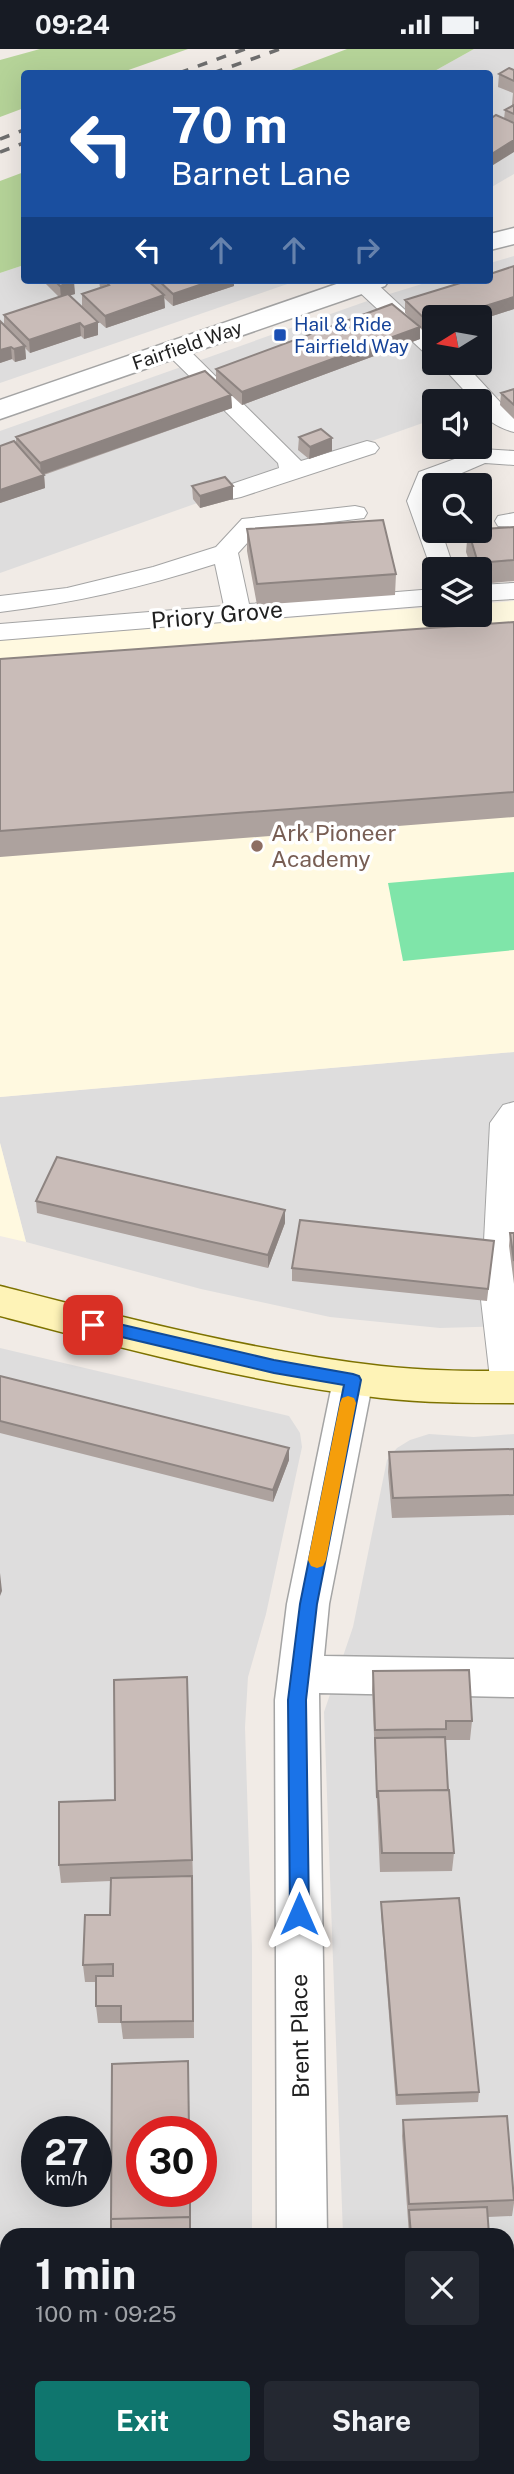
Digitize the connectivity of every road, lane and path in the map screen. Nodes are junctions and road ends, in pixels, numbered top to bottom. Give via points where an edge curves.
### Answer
1 (364, 284) edge
2 (372, 284) edge
3 (422, 336) edge
4 (176, 349) junction
5 (463, 375) edge
6 (0, 410) edge
7 (514, 425) edge
8 (367, 448) dead end
9 (514, 458) edge
10 (292, 473) junction
11 (232, 492) edge
12 (355, 513) dead end
13 (225, 552) junction
14 (438, 557) edge
15 (514, 591) edge
16 (492, 592) edge
17 (422, 598) edge
18 (0, 604) edge
19 (239, 614) junction
20 (0, 632) edge
21 (514, 1113) edge
22 (0, 1301) edge
23 (353, 1380) junction
24 (511, 1387) edge
25 (301, 1674) junction
26 (514, 1678) edge
27 (302, 2228) edge

1 - 4 street, Fairfield Way
2 - 3 lane
4 - 6 street, Fairfield Way
4 - 10 lane via 289,461
5 - 7 lane via 503,421
8 - 10 lane
9 - 14 lane via 481,456 428,477 419,501
10 - 11 lane
12 - 13 lane via 251,524
13 - 18 lane via 67,596
13 - 19 lane
15 - 16 lane
17 - 19 lane, Priory Grove
19 - 20 lane, Priory Grove
21 - 24 lane via 505,1123 497,1300
22 - 23 street via 176,1345
23 - 24 street
23 - 25 street, Brent Place via 309,1604
25 - 26 street
25 - 27 street, Brent Place via 297,1714

